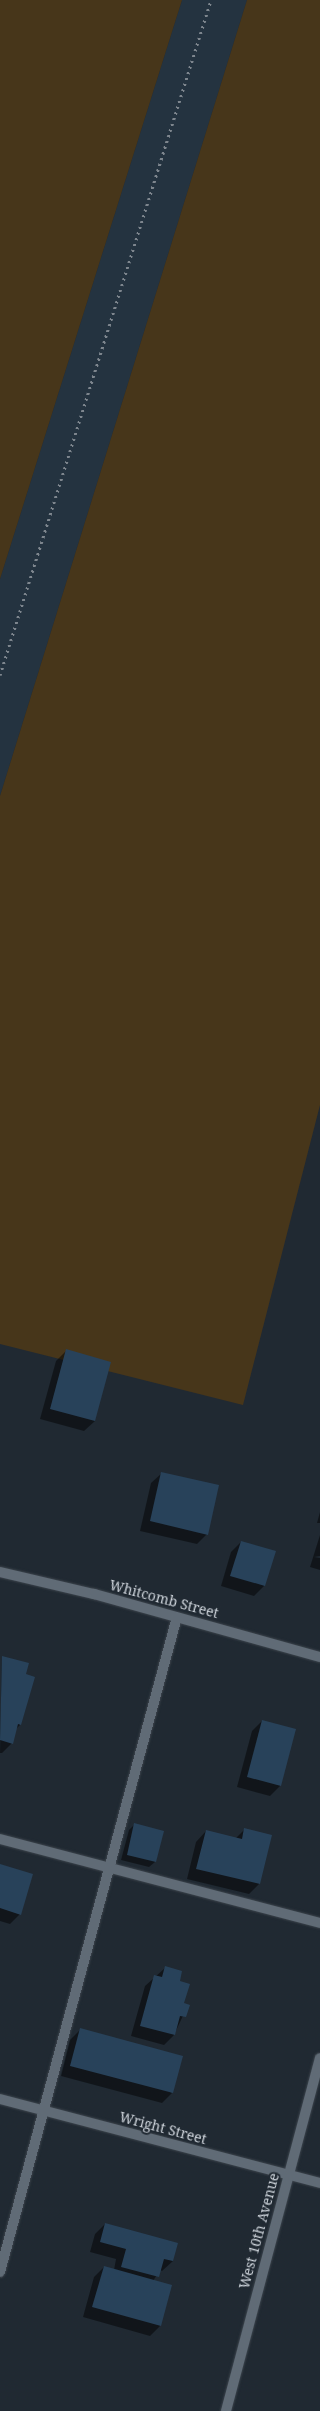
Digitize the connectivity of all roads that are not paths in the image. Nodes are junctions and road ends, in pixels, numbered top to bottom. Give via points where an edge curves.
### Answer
1 (0, 1572) edge
2 (177, 1616) junction
3 (320, 1657) edge
4 (0, 1839) edge
5 (107, 1867) junction
6 (320, 1923) edge
7 (320, 2058) edge
8 (0, 2099) edge
9 (43, 2111) junction
10 (289, 2175) junction
11 (320, 2183) edge
12 (0, 2272) edge
13 (226, 2411) edge

1 - 2 street, Whitcomb Street
2 - 3 street, Whitcomb Street
2 - 5 street
4 - 5 street
5 - 6 street
5 - 9 street
7 - 10 street, West 10th Avenue
8 - 9 street, Wright Street
9 - 10 street, Wright Street
9 - 12 street
10 - 11 street, Wright Street
10 - 13 street, West 10th Avenue

